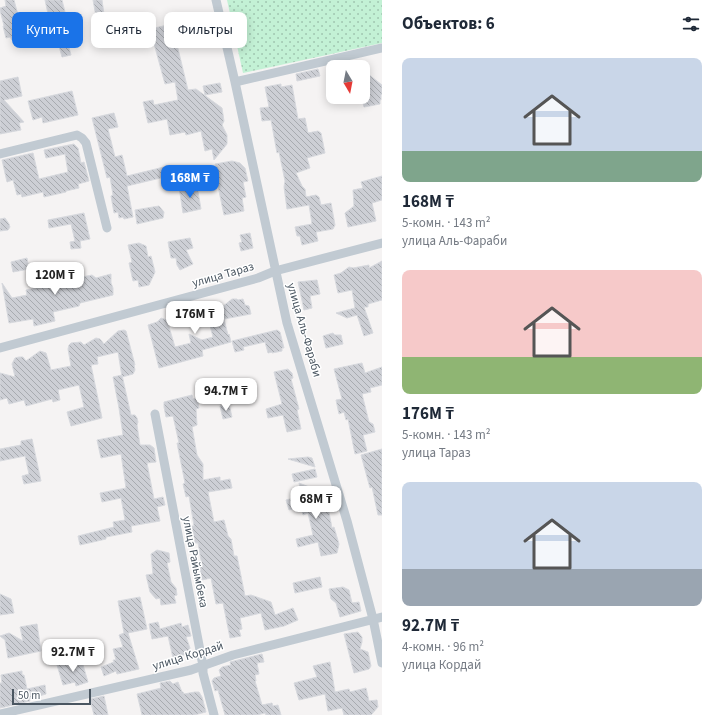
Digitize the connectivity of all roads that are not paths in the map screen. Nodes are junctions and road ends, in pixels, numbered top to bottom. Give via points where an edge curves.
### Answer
1 (216, 0) edge
2 (382, 48) edge
3 (235, 82) junction
4 (0, 154) edge
5 (107, 228) dead end
6 (382, 244) edge
7 (275, 271) junction
8 (0, 348) edge
9 (155, 414) dead end
10 (377, 618) edge
11 (382, 663) edge
12 (203, 666) junction
13 (0, 714) edge
14 (214, 715) edge

1 - 3 street, улица Аль-Фараби
2 - 3 street
3 - 7 street, улица Аль-Фараби
4 - 5 street via 77,135 82,138 86,143
6 - 7 street, улица Тараз
7 - 8 street, улица Тараз via 258,278
7 - 10 street, улица Аль-Фараби via 287,323
9 - 12 street, улица Райымбека
10 - 11 street, улица Аль-Фараби
10 - 12 street, улица Кордай via 233,655
12 - 13 street, улица Кордай
12 - 14 street, улица Райымбека

